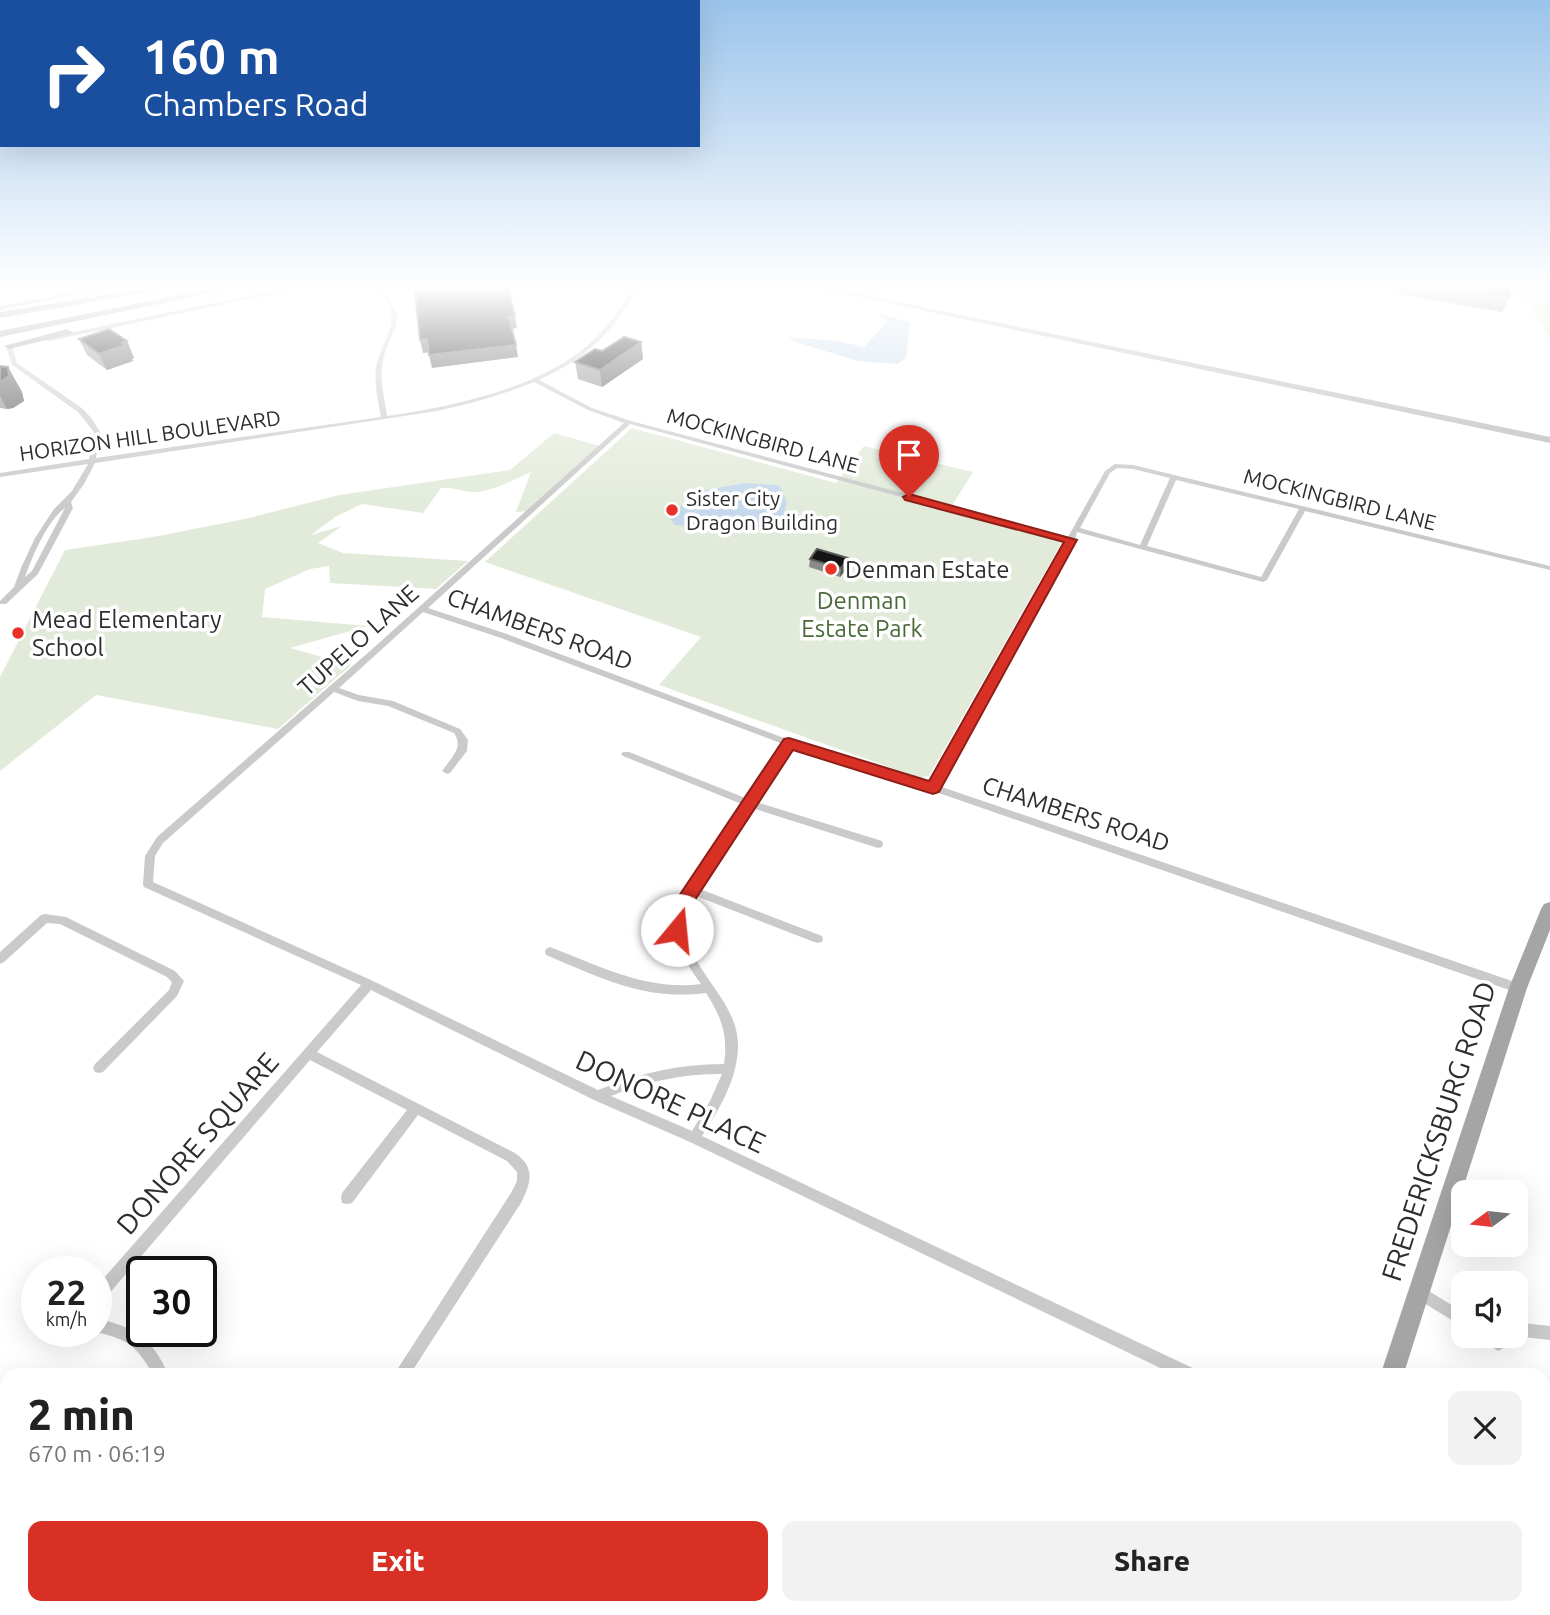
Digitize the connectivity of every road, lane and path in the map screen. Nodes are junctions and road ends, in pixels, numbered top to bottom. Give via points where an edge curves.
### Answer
1 (13, 361) edge
2 (381, 361) edge
3 (570, 361) edge
4 (1173, 361) edge
5 (534, 380) junction
6 (384, 418) junction
7 (629, 422) junction
8 (1550, 440) edge
9 (94, 460) junction
10 (0, 475) edge
11 (1174, 477) junction
12 (68, 502) junction
13 (1303, 508) junction
14 (1077, 530) junction
15 (1071, 540) junction
16 (1143, 547) junction
17 (45, 554) junction
18 (31, 555) junction
19 (1550, 568) edge
20 (18, 588) junction
21 (3, 602) dead end
22 (422, 609) junction
23 (332, 689) junction
24 (789, 743) junction
25 (626, 754) dead end
26 (447, 771) dead end
27 (933, 788) junction
28 (749, 803) junction
29 (878, 844) dead end
30 (149, 861) joint
31 (692, 890) junction
32 (1550, 909) edge
33 (818, 939) dead end
34 (550, 953) dead end
35 (0, 959) edge
36 (369, 984) junction
37 (710, 988) junction
38 (1518, 988) junction
39 (309, 1053) junction
40 (99, 1068) dead end
41 (729, 1069) junction
42 (598, 1096) junction
43 (416, 1108) junction
44 (694, 1138) junction
45 (347, 1198) dead end
46 (112, 1280) edge
47 (1417, 1291) junction
48 (1451, 1312) edge
49 (112, 1330) edge
50 (1528, 1331) edge
51 (1550, 1333) edge
52 (157, 1368) edge
53 (405, 1368) edge
54 (1177, 1368) edge
55 (1393, 1368) edge

1 - 9 street via 94,426 98,446
2 - 6 street
3 - 5 street, HORIZON HILL BOULEVARD
4 - 8 main road
5 - 6 street, HORIZON HILL BOULEVARD via 458,404
5 - 7 street, MOCKINGBIRD LANE via 590,409
6 - 9 street, HORIZON HILL BOULEVARD
7 - 15 street, MOCKINGBIRD LANE
7 - 22 street, TUPELO LANE
9 - 10 street, HORIZON HILL BOULEVARD
9 - 12 street
11 - 13 street, MOCKINGBIRD LANE
11 - 14 street, MOCKINGBIRD LANE via 1115,466 1107,472
11 - 16 street
12 - 17 street
12 - 18 street
13 - 16 street via 1263,580
13 - 19 street, MOCKINGBIRD LANE
14 - 15 street
14 - 16 street
15 - 27 street
17 - 18 street
17 - 20 street via 36,572
18 - 20 street
20 - 21 street
22 - 23 street, TUPELO LANE
22 - 24 street, CHAMBERS ROAD
23 - 26 street via 390,703 457,731 463,740 462,751
23 - 30 street, TUPELO LANE via 160,840
24 - 27 street, CHAMBERS ROAD
24 - 28 street
25 - 28 street
27 - 38 street, CHAMBERS ROAD
28 - 29 street
28 - 31 street
30 - 36 street, DONORE PLACE via 148,884
31 - 33 street
31 - 37 street via 681,910 679,938
32 - 38 main road, FREDERICKSBURG ROAD
34 - 37 street via 654,991 689,993
35 - 40 street via 46,918 62,920 172,974 178,981 173,993
36 - 39 street, DONORE SQUARE
36 - 42 street, DONORE PLACE
37 - 41 street via 721,1003 730,1032
38 - 47 main road, FREDERICKSBURG ROAD
39 - 43 street, DONORE SQUARE
39 - 46 street, DONORE SQUARE
41 - 42 street via 686,1068
41 - 44 street via 719,1097
42 - 44 street, DONORE PLACE
43 - 45 street
43 - 53 street, DONORE SQUARE via 518,1162 525,1183
44 - 54 street, DONORE PLACE
47 - 48 street
47 - 55 main road, FREDERICKSBURG ROAD
49 - 52 street via 135,1337
50 - 51 street

